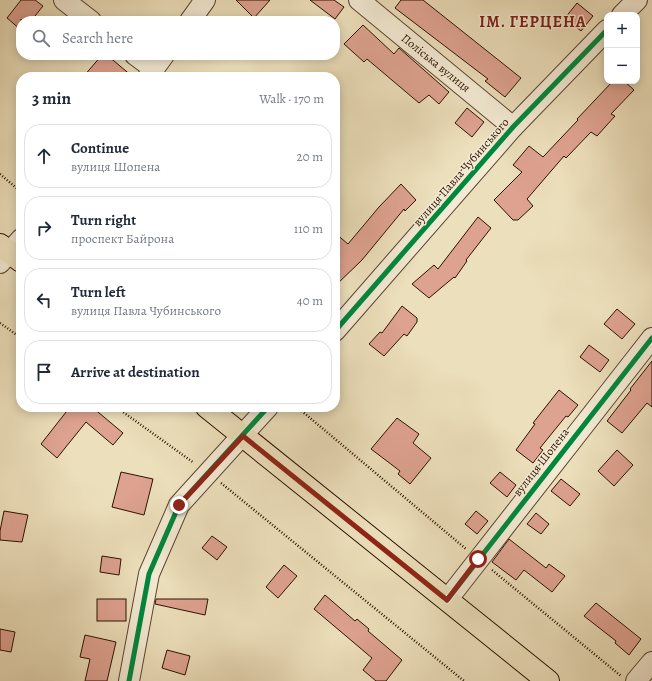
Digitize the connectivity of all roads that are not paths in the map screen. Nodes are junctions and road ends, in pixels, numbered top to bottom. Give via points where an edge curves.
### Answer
1 (64, 0) edge
2 (205, 0) edge
3 (359, 0) edge
4 (85, 16) edge
5 (194, 16) edge
6 (604, 33) edge
7 (143, 60) edge
8 (155, 67) edge
9 (513, 127) junction
10 (340, 325) edge
11 (652, 338) edge
12 (213, 412) edge
13 (264, 412) edge
14 (243, 436) junction
15 (447, 600) junction
16 (652, 662) edge
17 (629, 679) edge
18 (129, 681) edge
19 (548, 681) edge

1 - 4 street
2 - 5 street
3 - 9 street, Поліська вулиця
6 - 9 street, вулиця Павла Чубинського
7 - 8 street
9 - 10 street, вулиця Павла Чубинського
11 - 15 street, вулиця Шопена
12 - 14 main road
13 - 14 street
14 - 15 main road
14 - 18 street via 179,505 149,574
15 - 19 main road
16 - 17 street

